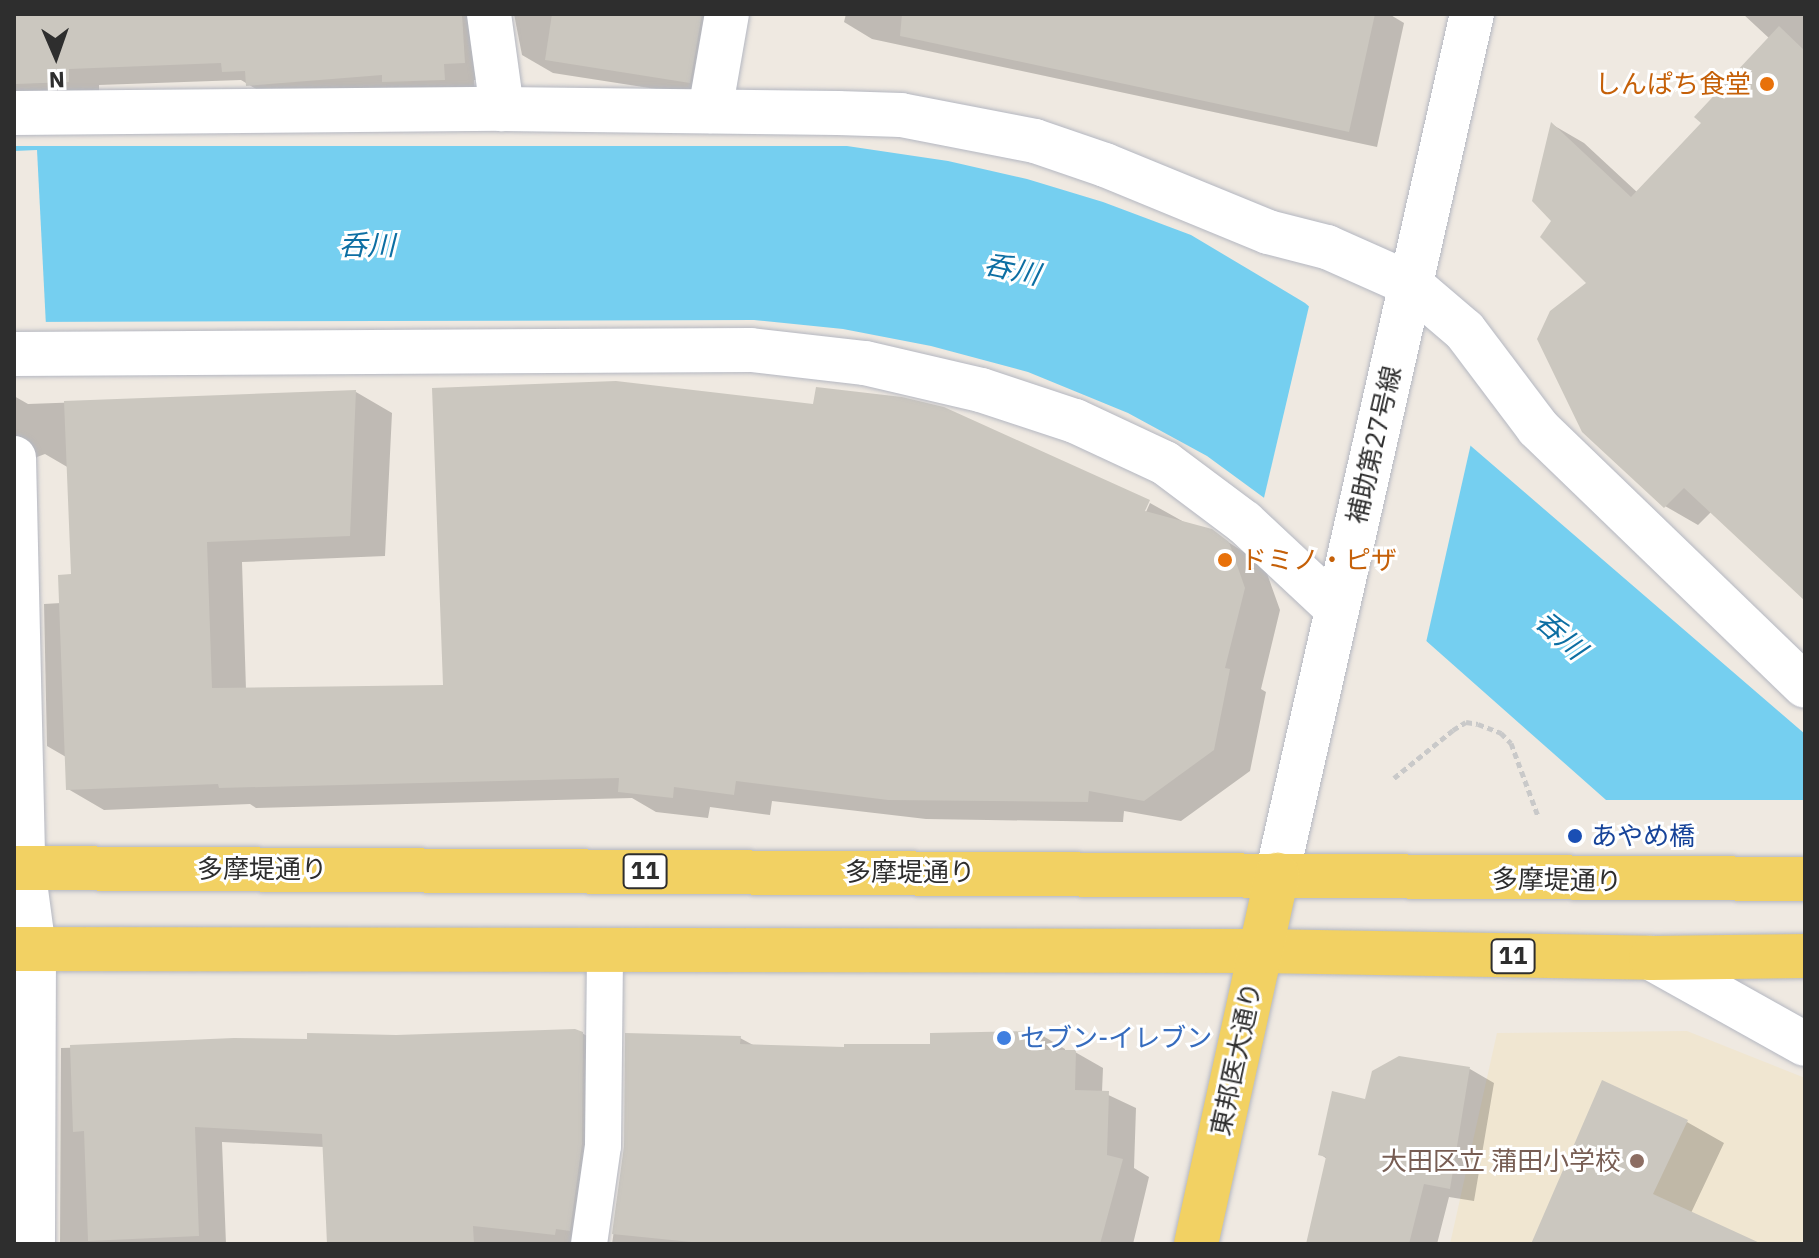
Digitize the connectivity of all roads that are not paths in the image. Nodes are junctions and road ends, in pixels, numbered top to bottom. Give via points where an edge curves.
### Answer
1 (489, 14) edge
2 (727, 14) edge
3 (1472, 14) edge
4 (502, 109) junction
5 (710, 111) junction
6 (14, 113) edge
7 (1410, 284) junction
8 (14, 354) edge
9 (14, 458) edge
10 (1339, 600) junction
11 (1805, 686) edge
12 (19, 868) edge
13 (1277, 875) junction
14 (1805, 879) edge
15 (24, 949) edge
16 (605, 950) junction
17 (1259, 951) junction
18 (1786, 956) edge
19 (1651, 958) junction
20 (1805, 1044) edge
21 (24, 1160) edge
22 (35, 1244) edge
23 (589, 1244) edge
24 (1196, 1244) edge

1 - 4 street
2 - 5 street
3 - 7 street, 補助第27号線
4 - 5 street
4 - 6 street
5 - 7 street via 901,115 1035,141 1268,232 1327,247
7 - 10 street, 補助第27号線
7 - 11 street via 1465,331 1538,428
8 - 10 street via 751,350 865,363 981,390 1075,421 1165,463
9 - 12 street
10 - 13 street, 補助第27号線
12 - 13 main road, 多摩堤通り / 11
12 - 15 street
13 - 14 main road, 多摩堤通り / 11
13 - 17 main road, 東邦医大通り
15 - 16 main road, 11
15 - 21 street
16 - 17 main road, 11
16 - 23 lane via 603,1146
17 - 19 main road, 11
17 - 24 main road, 東邦医大通り
18 - 19 main road, 11
19 - 20 street
21 - 22 street

